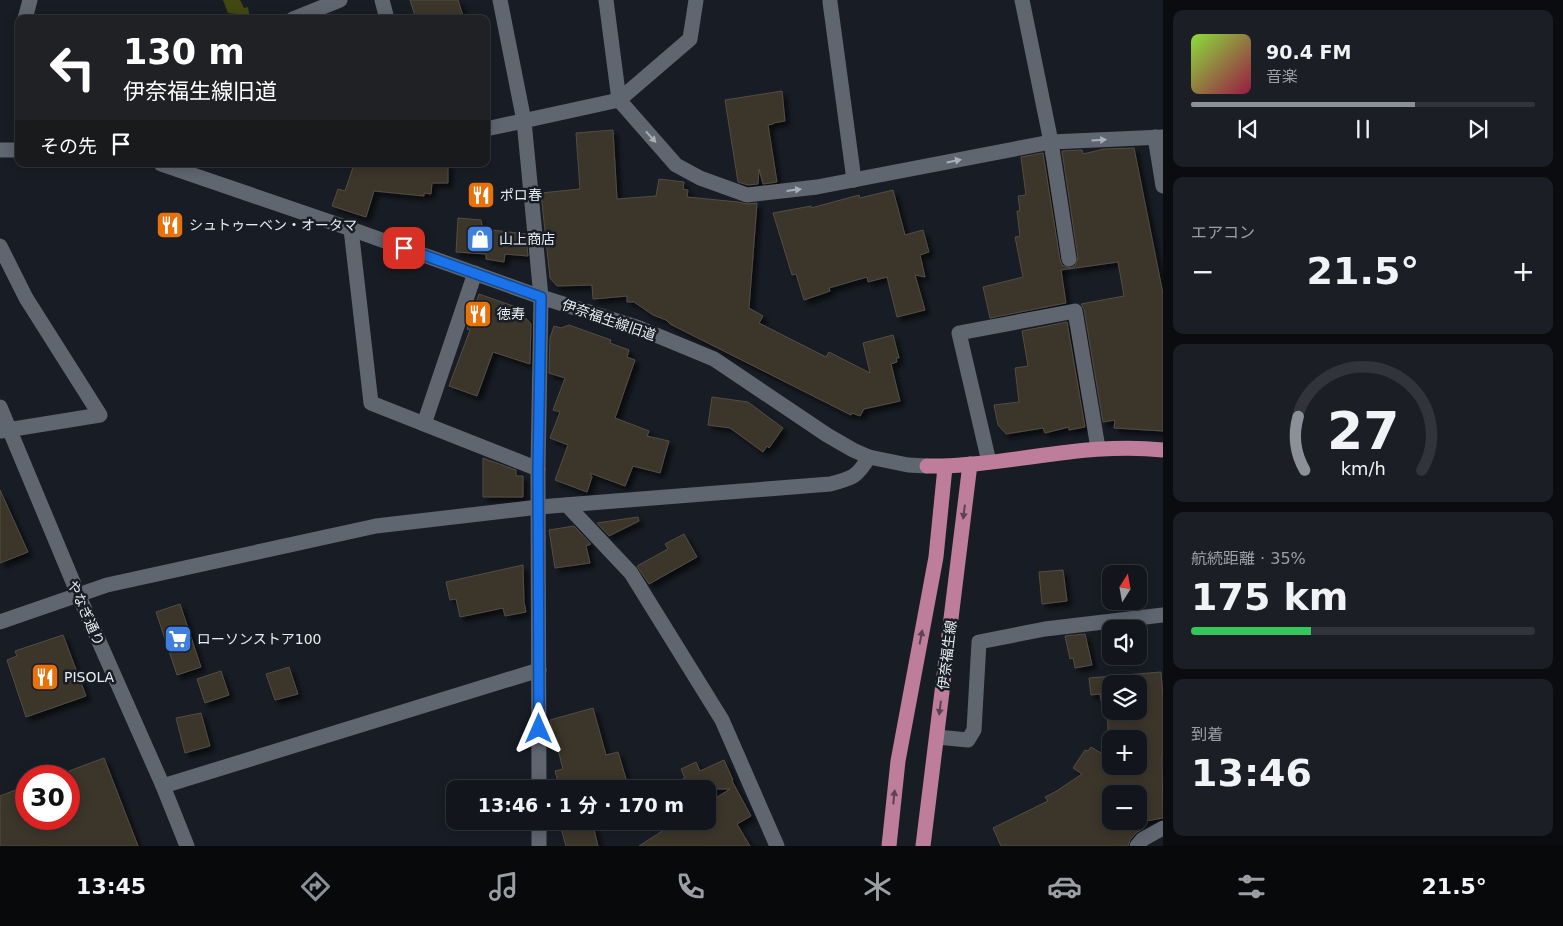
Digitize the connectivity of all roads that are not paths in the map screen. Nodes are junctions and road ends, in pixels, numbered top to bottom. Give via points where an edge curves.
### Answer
1 (30, 0) edge
2 (340, 0) edge
3 (382, 0) edge
4 (500, 0) edge
5 (606, 0) edge
6 (696, 0) edge
7 (1022, 0) edge
8 (830, 2) dead end
9 (26, 15) edge
10 (303, 15) edge
11 (386, 15) edge
12 (619, 100) junction
13 (524, 121) junction
14 (490, 128) edge
15 (1159, 137) edge
16 (1051, 142) junction
17 (0, 150) edge
18 (15, 150) edge
19 (170, 167) edge
20 (854, 180) junction
21 (1163, 186) edge
22 (351, 229) junction
23 (0, 246) edge
24 (1069, 259) dead end
25 (475, 272) junction
26 (541, 297) junction
27 (0, 407) edge
28 (424, 424) junction
29 (5, 431) edge
30 (1098, 448) junction
31 (1163, 450) edge
32 (869, 457) junction
33 (989, 462) junction
34 (970, 464) junction
35 (927, 466) joint
36 (945, 467) junction
37 (538, 469) junction
38 (566, 505) junction
39 (539, 507) junction
40 (78, 594) junction
41 (1163, 615) edge
42 (0, 622) edge
43 (539, 670) junction
44 (937, 737) junction
45 (539, 780) edge
46 (163, 786) junction
47 (1163, 828) edge
48 (539, 830) edge
49 (187, 846) edge
50 (539, 846) edge
51 (777, 846) edge
52 (889, 846) edge
53 (923, 846) edge
54 (1137, 846) edge

1 - 9 street
2 - 10 street
3 - 11 street
4 - 13 street
5 - 12 street
6 - 12 street via 690,39
7 - 16 street
8 - 20 street
12 - 13 street
12 -> 20 street via 676,165 700,178 747,195
13 - 14 street
13 - 26 street
16 -> 15 street
15 - 21 street
20 -> 16 street
16 - 24 street
17 - 18 street
19 - 22 street, 伊奈福生線旧道
22 - 25 street, 伊奈福生線旧道
22 - 28 street via 371,403
23 - 29 street via 26,298 100,415
25 - 26 street, 伊奈福生線旧道
25 - 28 street
26 - 32 street, 伊奈福生線旧道 via 639,328 714,359 828,435
26 - 37 street
27 - 29 street, やなぎ通り
28 - 37 street
29 - 40 street, やなぎ通り
30 - 31 main road
30 - 33 main road
30 - 33 street via 1075,310 959,334
32 - 35 street, 伊奈福生線旧道
32 - 38 street via 851,478 830,484
33 - 34 main road
34 - 36 main road
34 -> 44 main road, 伊奈福生線
35 - 36 main road
52 -> 36 main road, 伊奈福生線 via 898,761 936,557
37 - 39 street
38 - 39 street
38 - 51 street via 631,573 717,711
39 - 40 street via 376,526 237,555
39 - 43 street
40 - 42 street
40 - 46 street, やなぎ通り
41 - 44 street via 1045,629 979,642 974,730 968,740
43 - 45 street
43 - 46 street
44 - 53 main road, 伊奈福生線
46 - 49 street, やなぎ通り
47 - 54 street via 1142,839
48 - 50 street

